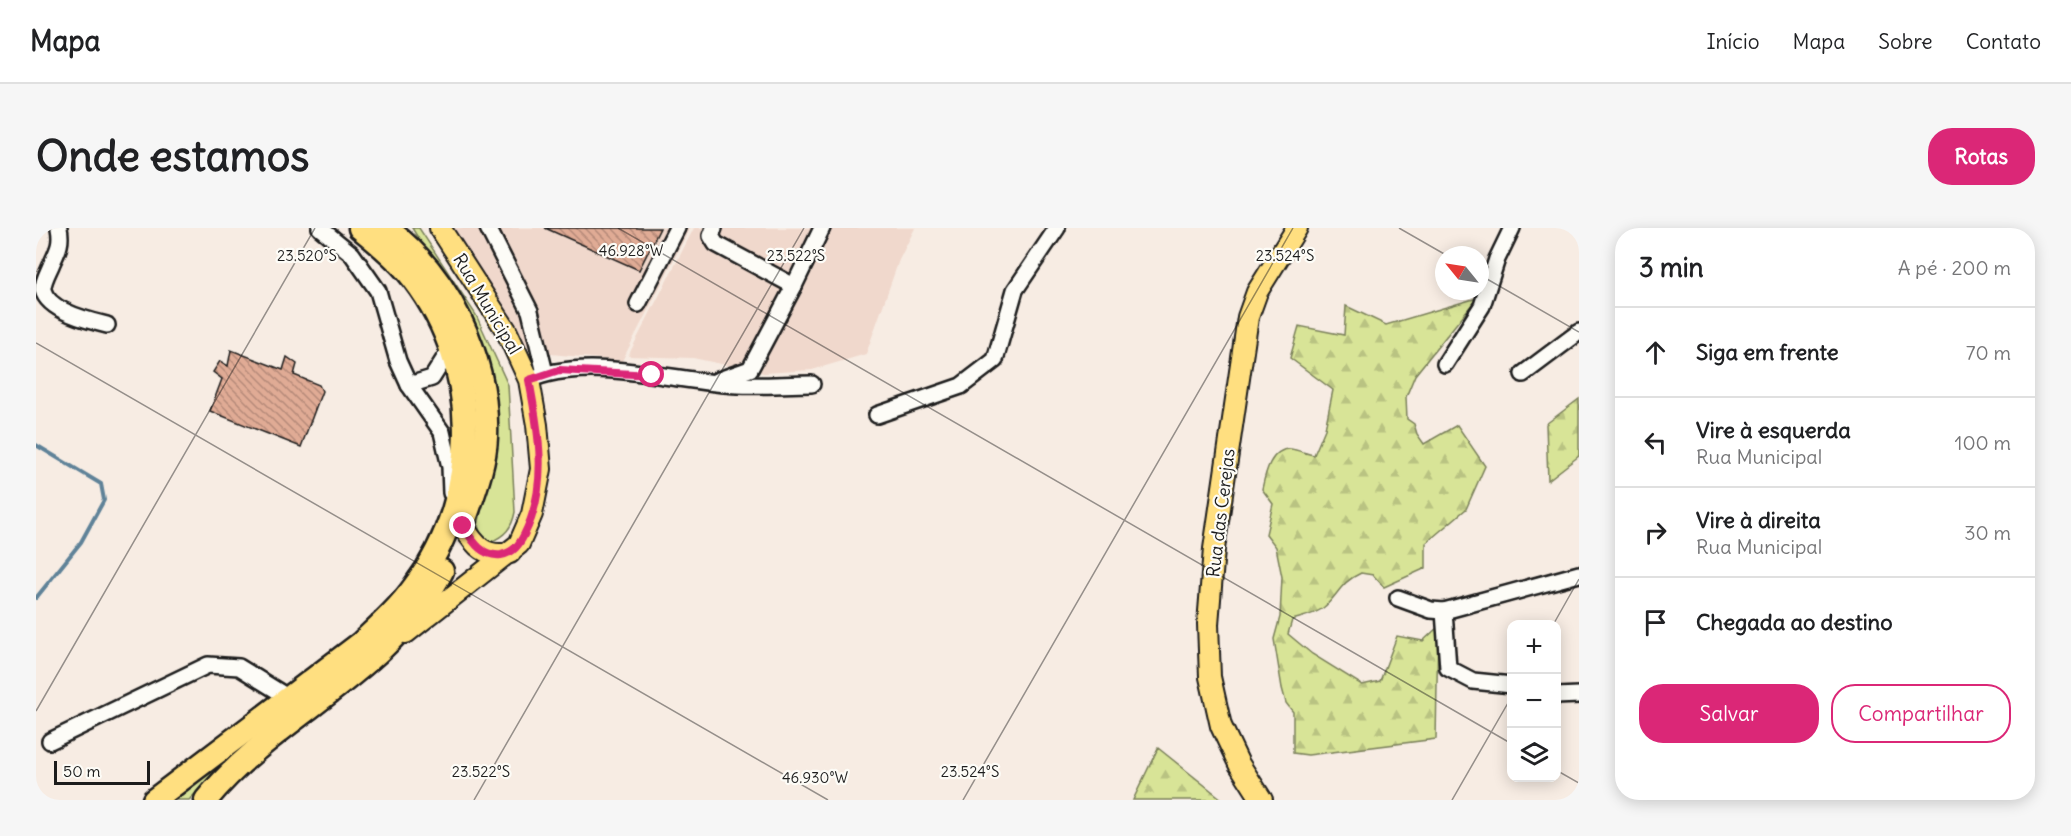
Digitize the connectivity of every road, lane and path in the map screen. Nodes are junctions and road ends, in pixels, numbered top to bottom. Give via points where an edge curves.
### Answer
1 (59, 228) edge
2 (320, 228) edge
3 (360, 228) edge
4 (386, 228) edge
5 (406, 228) edge
6 (440, 228) edge
7 (488, 228) edge
8 (677, 228) edge
9 (714, 228) edge
10 (822, 228) edge
11 (1057, 228) edge
12 (1297, 228) edge
13 (1512, 228) edge
14 (429, 271) junction
15 (794, 286) junction
16 (638, 304) dead end
17 (107, 325) dead end
18 (1579, 332) edge
19 (451, 348) junction
20 (1445, 363) dead end
21 (1523, 374) dead end
22 (537, 377) junction
23 (713, 382) junction
24 (812, 384) dead end
25 (409, 385) junction
26 (877, 415) dead end
27 (457, 522) junction
28 (510, 553) junction
29 (1579, 574) edge
30 (1398, 598) dead end
31 (1444, 611) junction
32 (373, 660) junction
33 (1507, 684) edge
34 (1579, 695) edge
35 (1561, 696) edge
36 (289, 698) junction
37 (50, 741) dead end
38 (154, 800) edge
39 (206, 800) edge
40 (1262, 800) edge

1 - 17 street via 62,241 43,290 73,316
2 - 25 street via 352,254 378,291
3 - 19 highway via 407,271 433,309
4 - 14 highway
5 - 14 highway
6 - 22 main road, Rua Municipal
7 - 22 street via 530,311
8 - 16 street
9 - 15 street via 711,236 716,244
10 - 15 street
11 - 26 street via 1015,290 995,360 961,386
12 - 40 main road, Rua das Cerejas via 1257,292 1248,317 1214,549 1208,624 1210,677 1221,726
13 - 20 street via 1482,306
14 - 27 highway via 456,309 480,370 486,438 480,475
15 - 23 street via 750,369
18 - 21 street
19 - 25 street via 432,378
19 - 27 highway via 462,385 466,422
22 - 23 street via 576,370
22 - 28 main road, Rua Municipal via 541,469 528,528
23 - 24 street
25 - 27 street via 442,432
27 - 28 main road via 486,553
27 - 32 highway via 452,552 424,601
27 - 36 highway via 393,614
28 - 32 main road, Rua Municipal
29 - 31 street
30 - 31 street
31 - 33 street via 1448,668 1473,681
32 - 39 highway via 271,737
34 - 35 street
36 - 37 street via 239,667 208,665
36 - 38 highway

